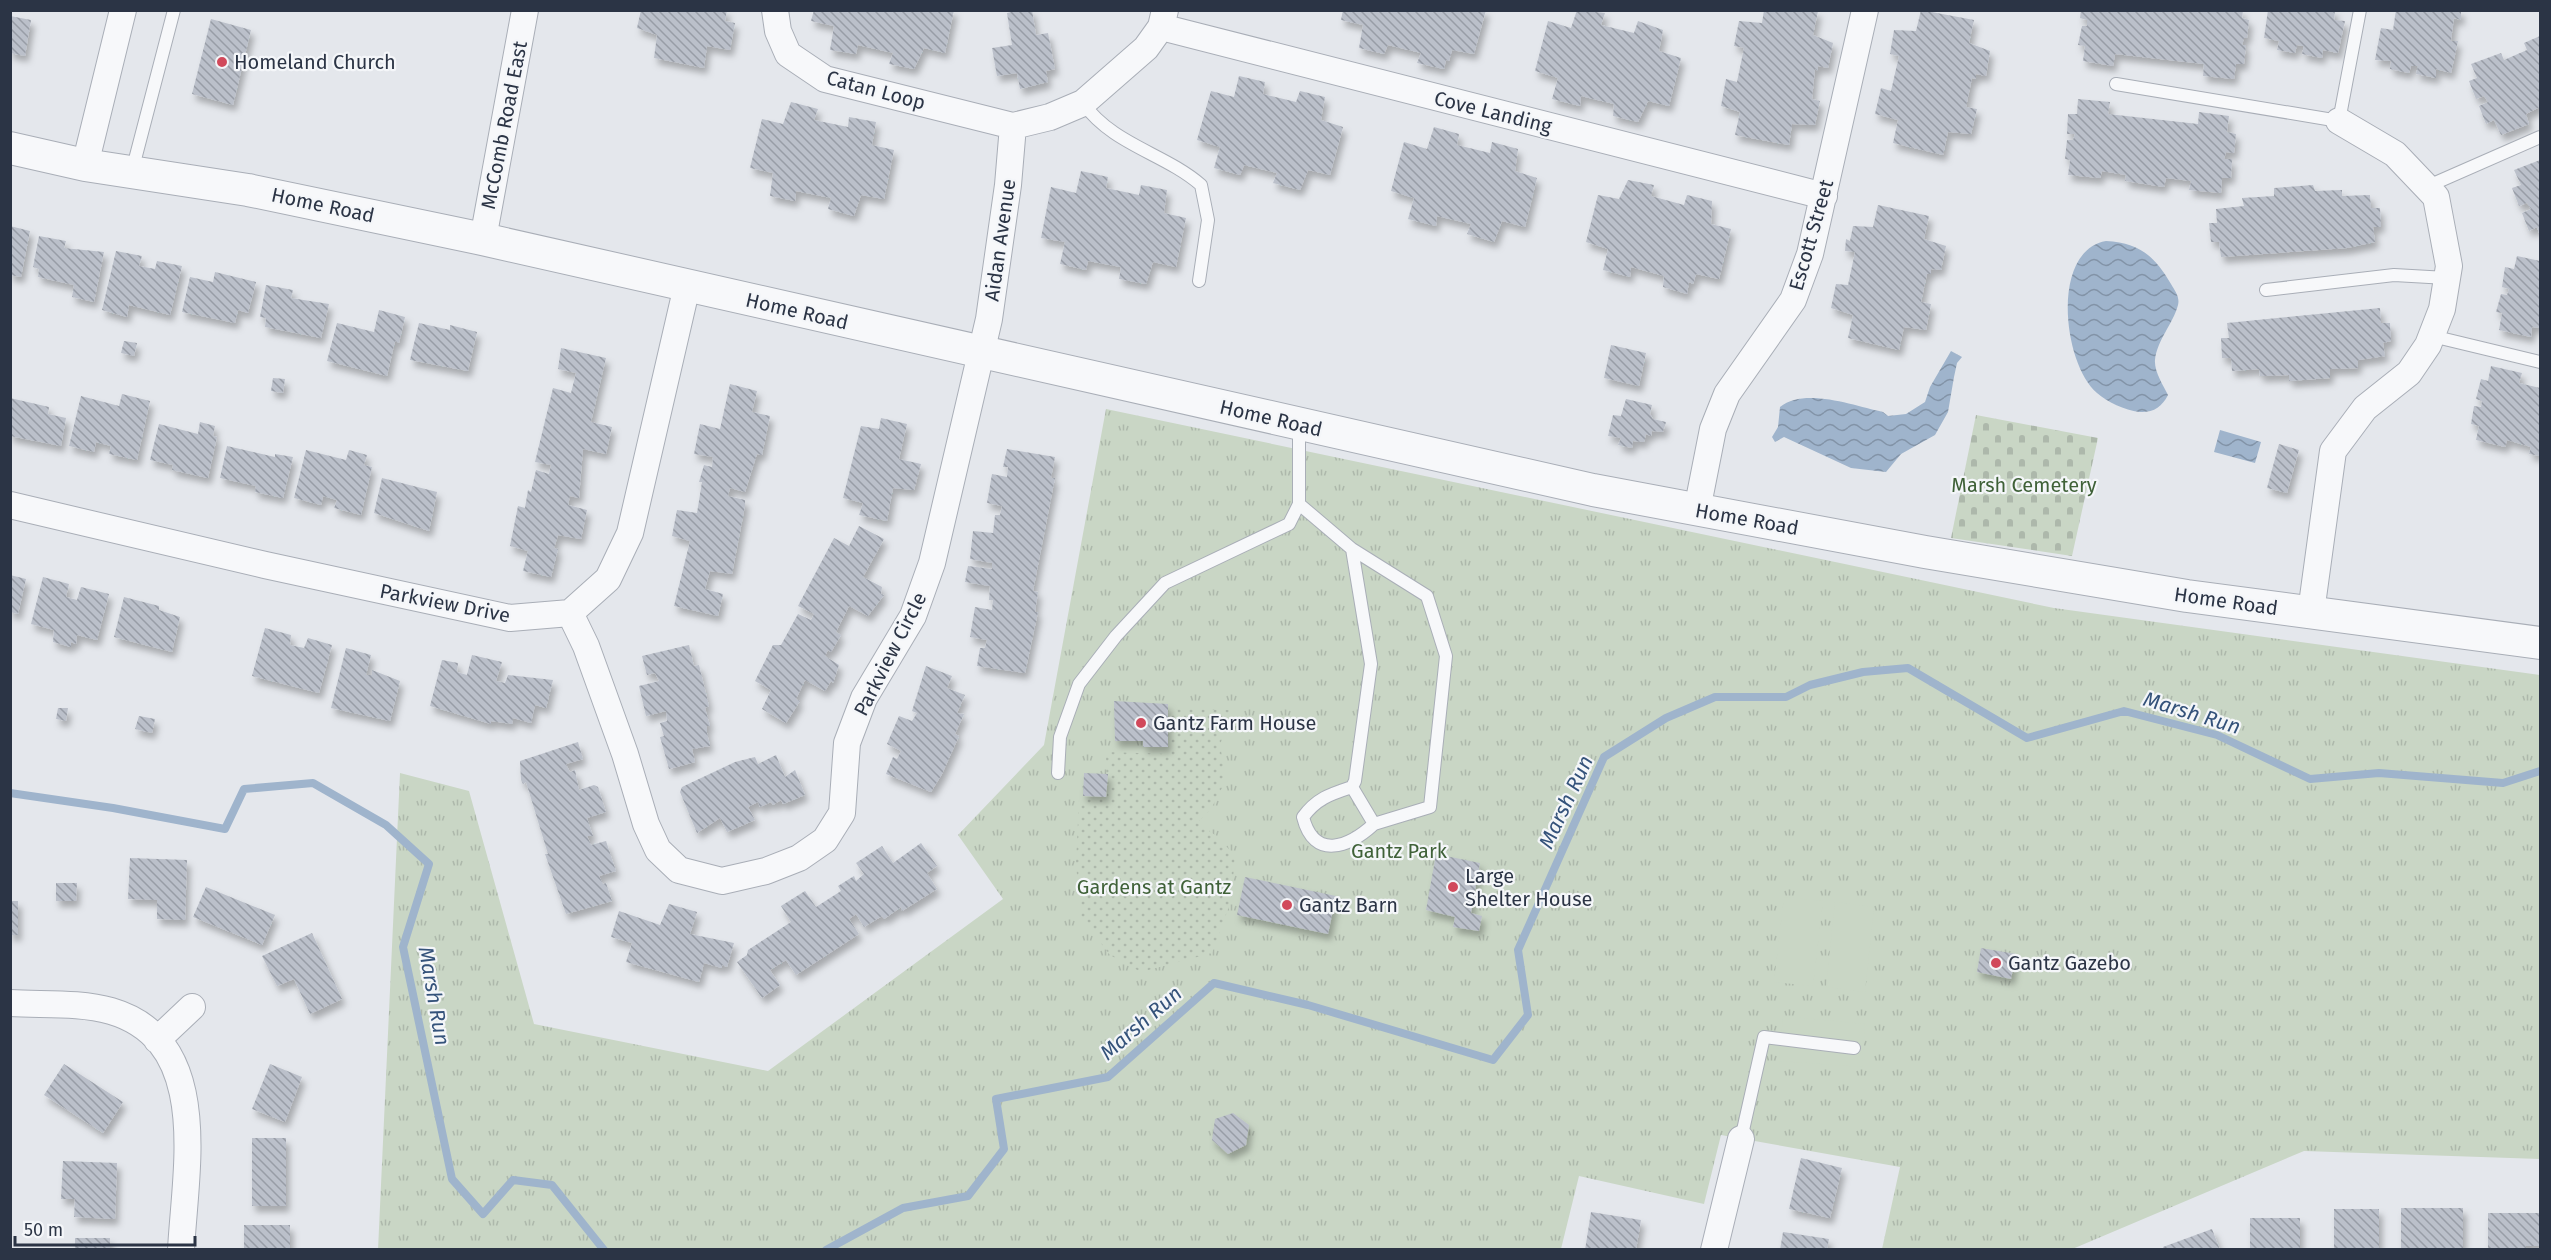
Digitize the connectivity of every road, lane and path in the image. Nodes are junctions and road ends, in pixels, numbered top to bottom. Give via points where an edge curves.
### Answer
1 (123, 10) edge
2 (174, 10) edge
3 (525, 10) edge
4 (775, 10) edge
5 (1865, 10) edge
6 (2360, 10) edge
7 (1163, 19) edge
8 (2116, 84) dead end
9 (1083, 103) junction
10 (2339, 121) junction
11 (1013, 126) junction
12 (2541, 137) edge
13 (10, 148) edge
14 (85, 165) junction
15 (132, 172) junction
16 (2426, 187) junction
17 (1824, 196) junction
18 (483, 239) junction
19 (2447, 278) junction
20 (1198, 281) dead end
21 (687, 286) junction
22 (2266, 290) dead end
23 (2432, 336) junction
24 (982, 354) junction
25 (2541, 362) edge
26 (1299, 425) junction
27 (10, 504) edge
28 (1299, 504) junction
29 (1697, 510) junction
30 (1352, 549) junction
31 (2311, 612) junction
32 (570, 613) junction
33 (2541, 643) edge
34 (1058, 773) dead end
35 (1352, 787) junction
36 (1374, 824) junction
37 (10, 1003) edge
38 (192, 1007) dead end
39 (157, 1040) junction
40 (1854, 1048) dead end
41 (1741, 1139) joint
42 (181, 1250) edge
43 (1714, 1250) edge

1 - 14 street
2 - 15 lane
3 - 18 street, McComb Road East
4 - 11 street, Catan Loop via 778,31 788,54 825,79
5 - 17 street, Escott Street
6 - 10 lane
7 - 9 street via 1146,48
7 - 17 street, Cove Landing
8 - 10 lane
9 - 11 street
9 - 20 lane via 1097,121 1118,136 1201,185 1208,220
10 - 16 street via 2395,154
11 - 24 street, Aidan Avenue
12 - 16 lane
13 - 14 street, Home Road
14 - 15 street, Home Road
15 - 18 street, Home Road via 248,190
16 - 19 street via 2436,197 2449,266
17 - 29 street, Escott Street via 1810,254 1793,300 1754,354 1713,429
18 - 21 street, Home Road
19 - 22 lane via 2394,275
19 - 23 street
21 - 24 street, Home Road
21 - 32 street via 630,533 608,579
23 - 25 lane
23 - 31 street via 2409,373 2365,408 2333,451
24 - 26 street, Home Road
24 - 32 street, Parkview Circle via 932,563 913,616 864,698 847,743 842,813 825,840 799,858 766,871 722,880 679,870 658,850 645,824 586,646
26 - 28 lane
26 - 29 street, Home Road
27 - 32 street, Parkview Drive via 510,618
28 - 30 lane
28 - 34 lane via 1289,524 1166,584 1116,636 1079,684 1060,737
29 - 31 street, Home Road via 2164,592
30 - 35 lane via 1371,664
30 - 36 lane via 1427,596 1446,656 1430,807
31 - 33 street, Home Road
35 - 36 lane
35 - 36 lane via 1314,802 1304,817 1307,832 1317,841 1334,846 1350,842
37 - 39 street via 111,1011
38 - 39 street
39 - 42 street via 171,1056 185,1098 187,1151
40 - 41 lane via 1764,1037
41 - 43 street

